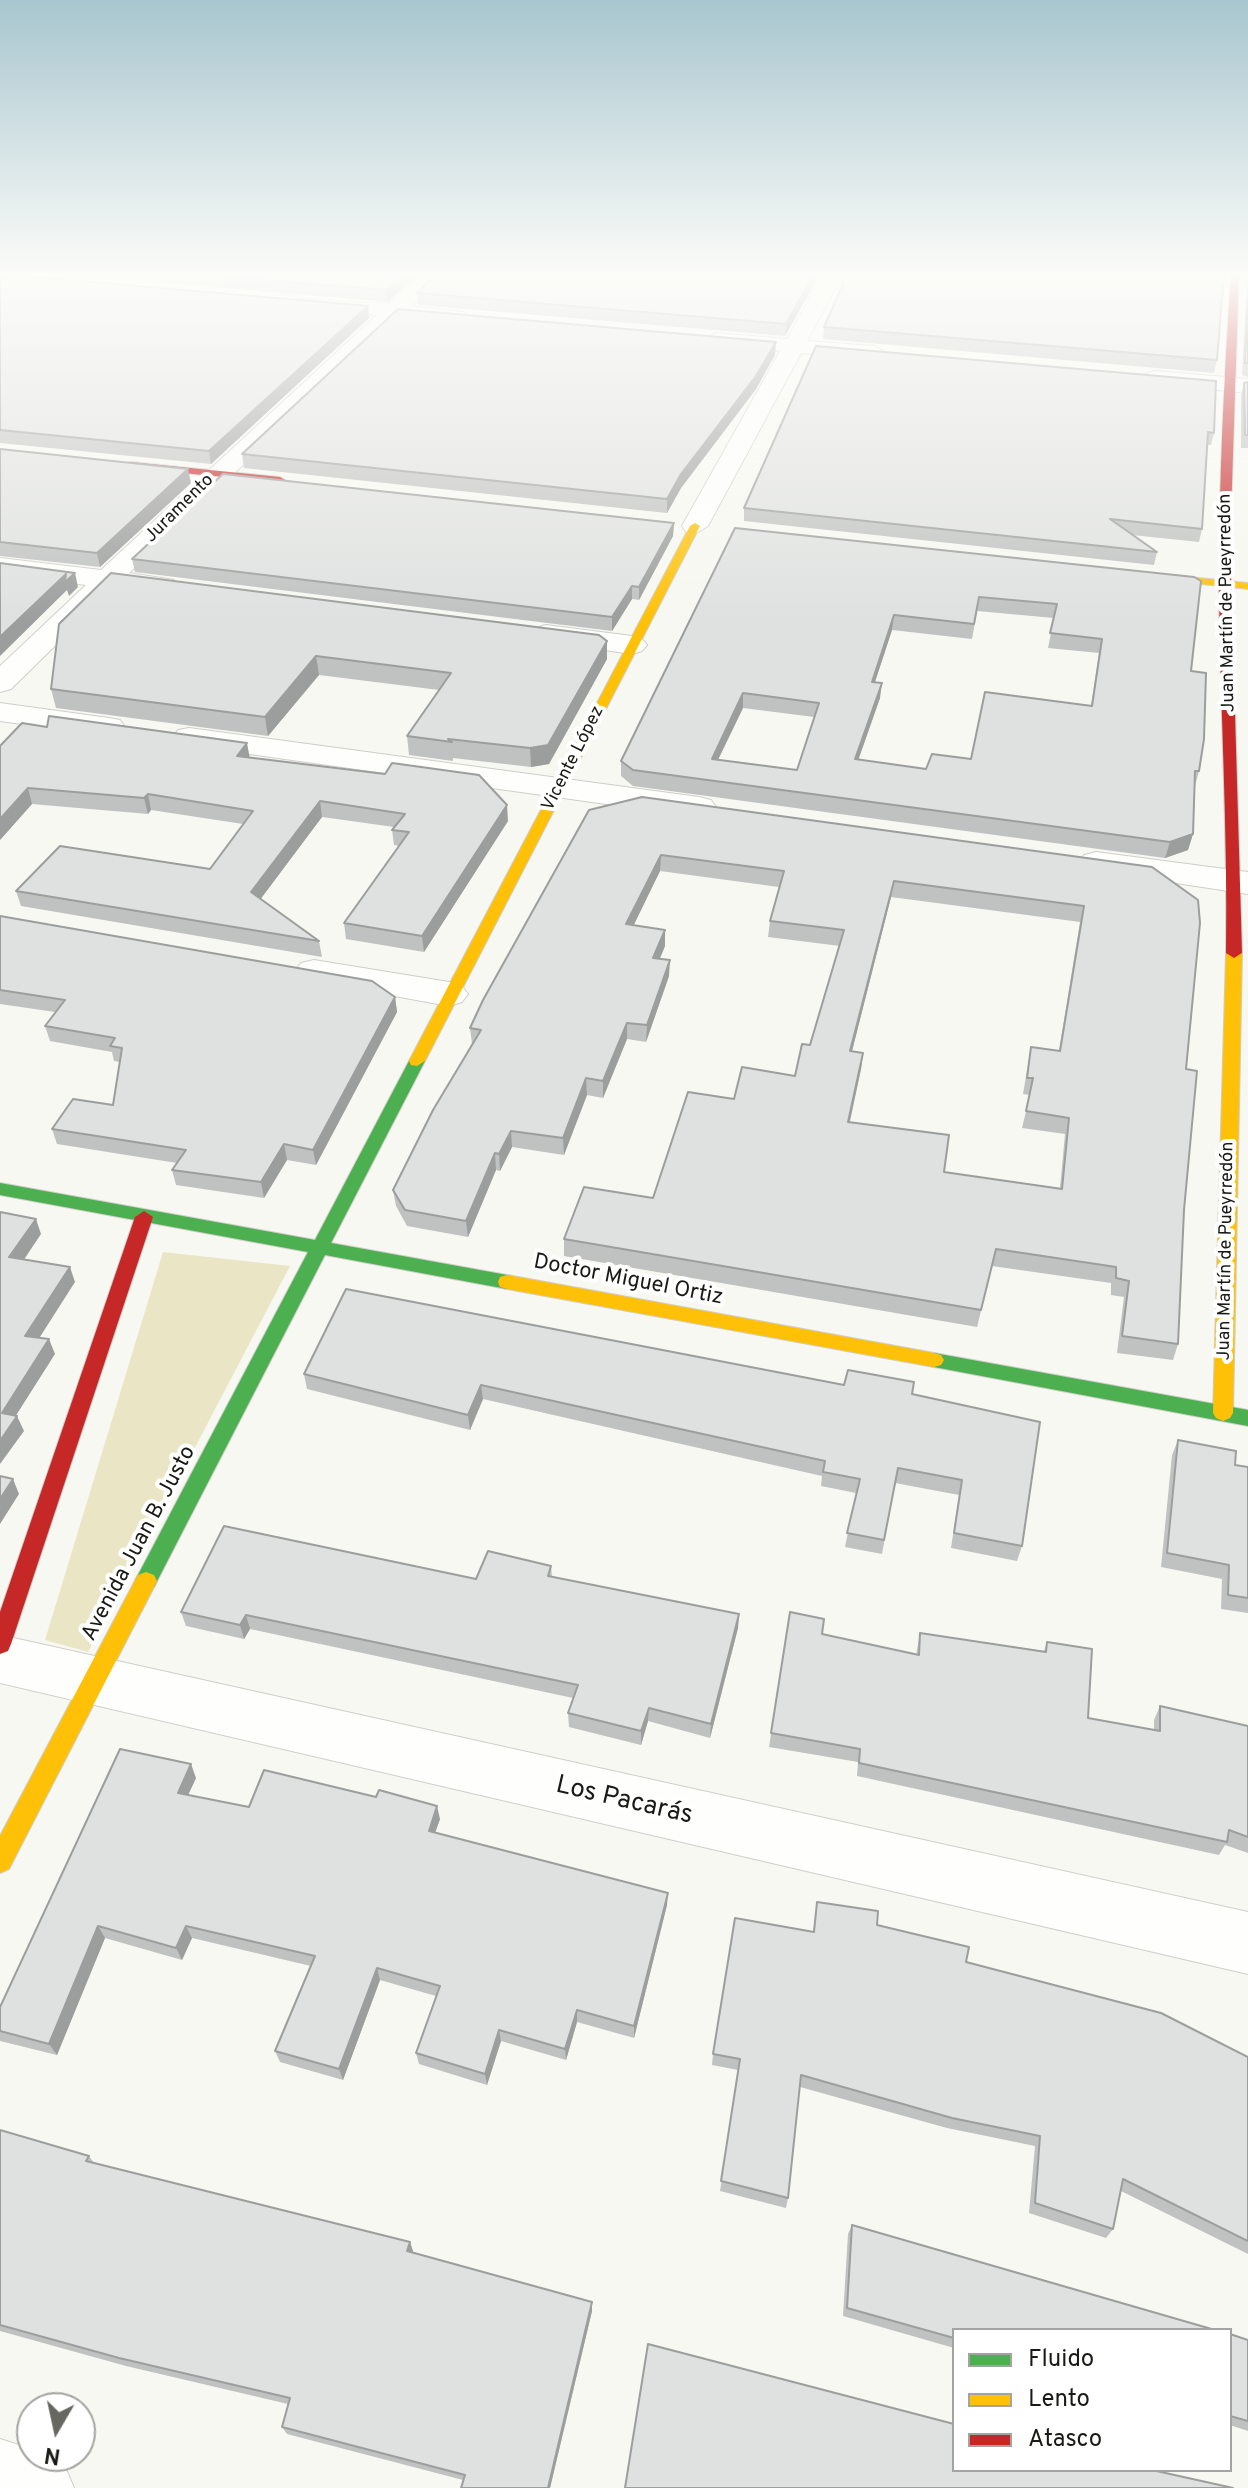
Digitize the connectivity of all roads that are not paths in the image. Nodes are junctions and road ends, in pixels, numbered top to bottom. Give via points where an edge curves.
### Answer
1 (309, 390) edge
2 (767, 390) edge
3 (1238, 390) edge
4 (108, 463) edge
5 (216, 474) junction
6 (304, 483) edge
7 (695, 526) joint
8 (0, 566) edge
9 (1116, 572) edge
10 (110, 579) junction
11 (1225, 584) junction
12 (1248, 586) edge
13 (189, 589) edge
14 (521, 631) edge
15 (632, 645) junction
16 (0, 683) edge
17 (0, 712) edge
18 (560, 787) junction
19 (733, 811) edge
20 (1063, 858) edge
21 (1242, 882) edge
22 (279, 965) edge
23 (449, 994) junction
24 (0, 1189) edge
25 (144, 1217) junction
26 (321, 1249) junction
27 (1223, 1413) junction
28 (1248, 1418) edge
29 (0, 1644) edge
30 (0, 1659) edge
31 (96, 1680) junction
32 (0, 1861) edge
33 (1248, 1943) edge
34 (0, 2476) edge
35 (37, 2488) edge

1 - 5 street, Juramento
2 - 7 street, Vicente López
3 - 11 street, Juan Martín de Pueyrredón
4 - 5 street
5 - 6 street
5 - 10 street, Juramento
7 - 15 street, Vicente López
8 - 10 street
9 - 11 street
10 - 13 street
10 - 16 street, Juramento
11 - 12 street
11 - 21 street, Juan Martín de Pueyrredón
14 - 15 street
15 - 18 street, Vicente López
17 - 18 street
18 - 19 street
18 - 23 street, Vicente López
20 - 21 street
21 - 27 street, Juan Martín de Pueyrredón
22 - 23 street
23 - 26 street, Vicente López
24 - 25 street, Doctor Miguel Ortiz
25 - 26 street, Doctor Miguel Ortiz
25 - 29 street
26 - 27 street, Doctor Miguel Ortiz
26 - 31 street, Avenida Juan B. Justo
27 - 28 street, Doctor Miguel Ortiz
30 - 31 street, Los Pacarás
31 - 32 street, Avenida Juan B. Justo
31 - 33 street, Los Pacarás
34 - 35 street

